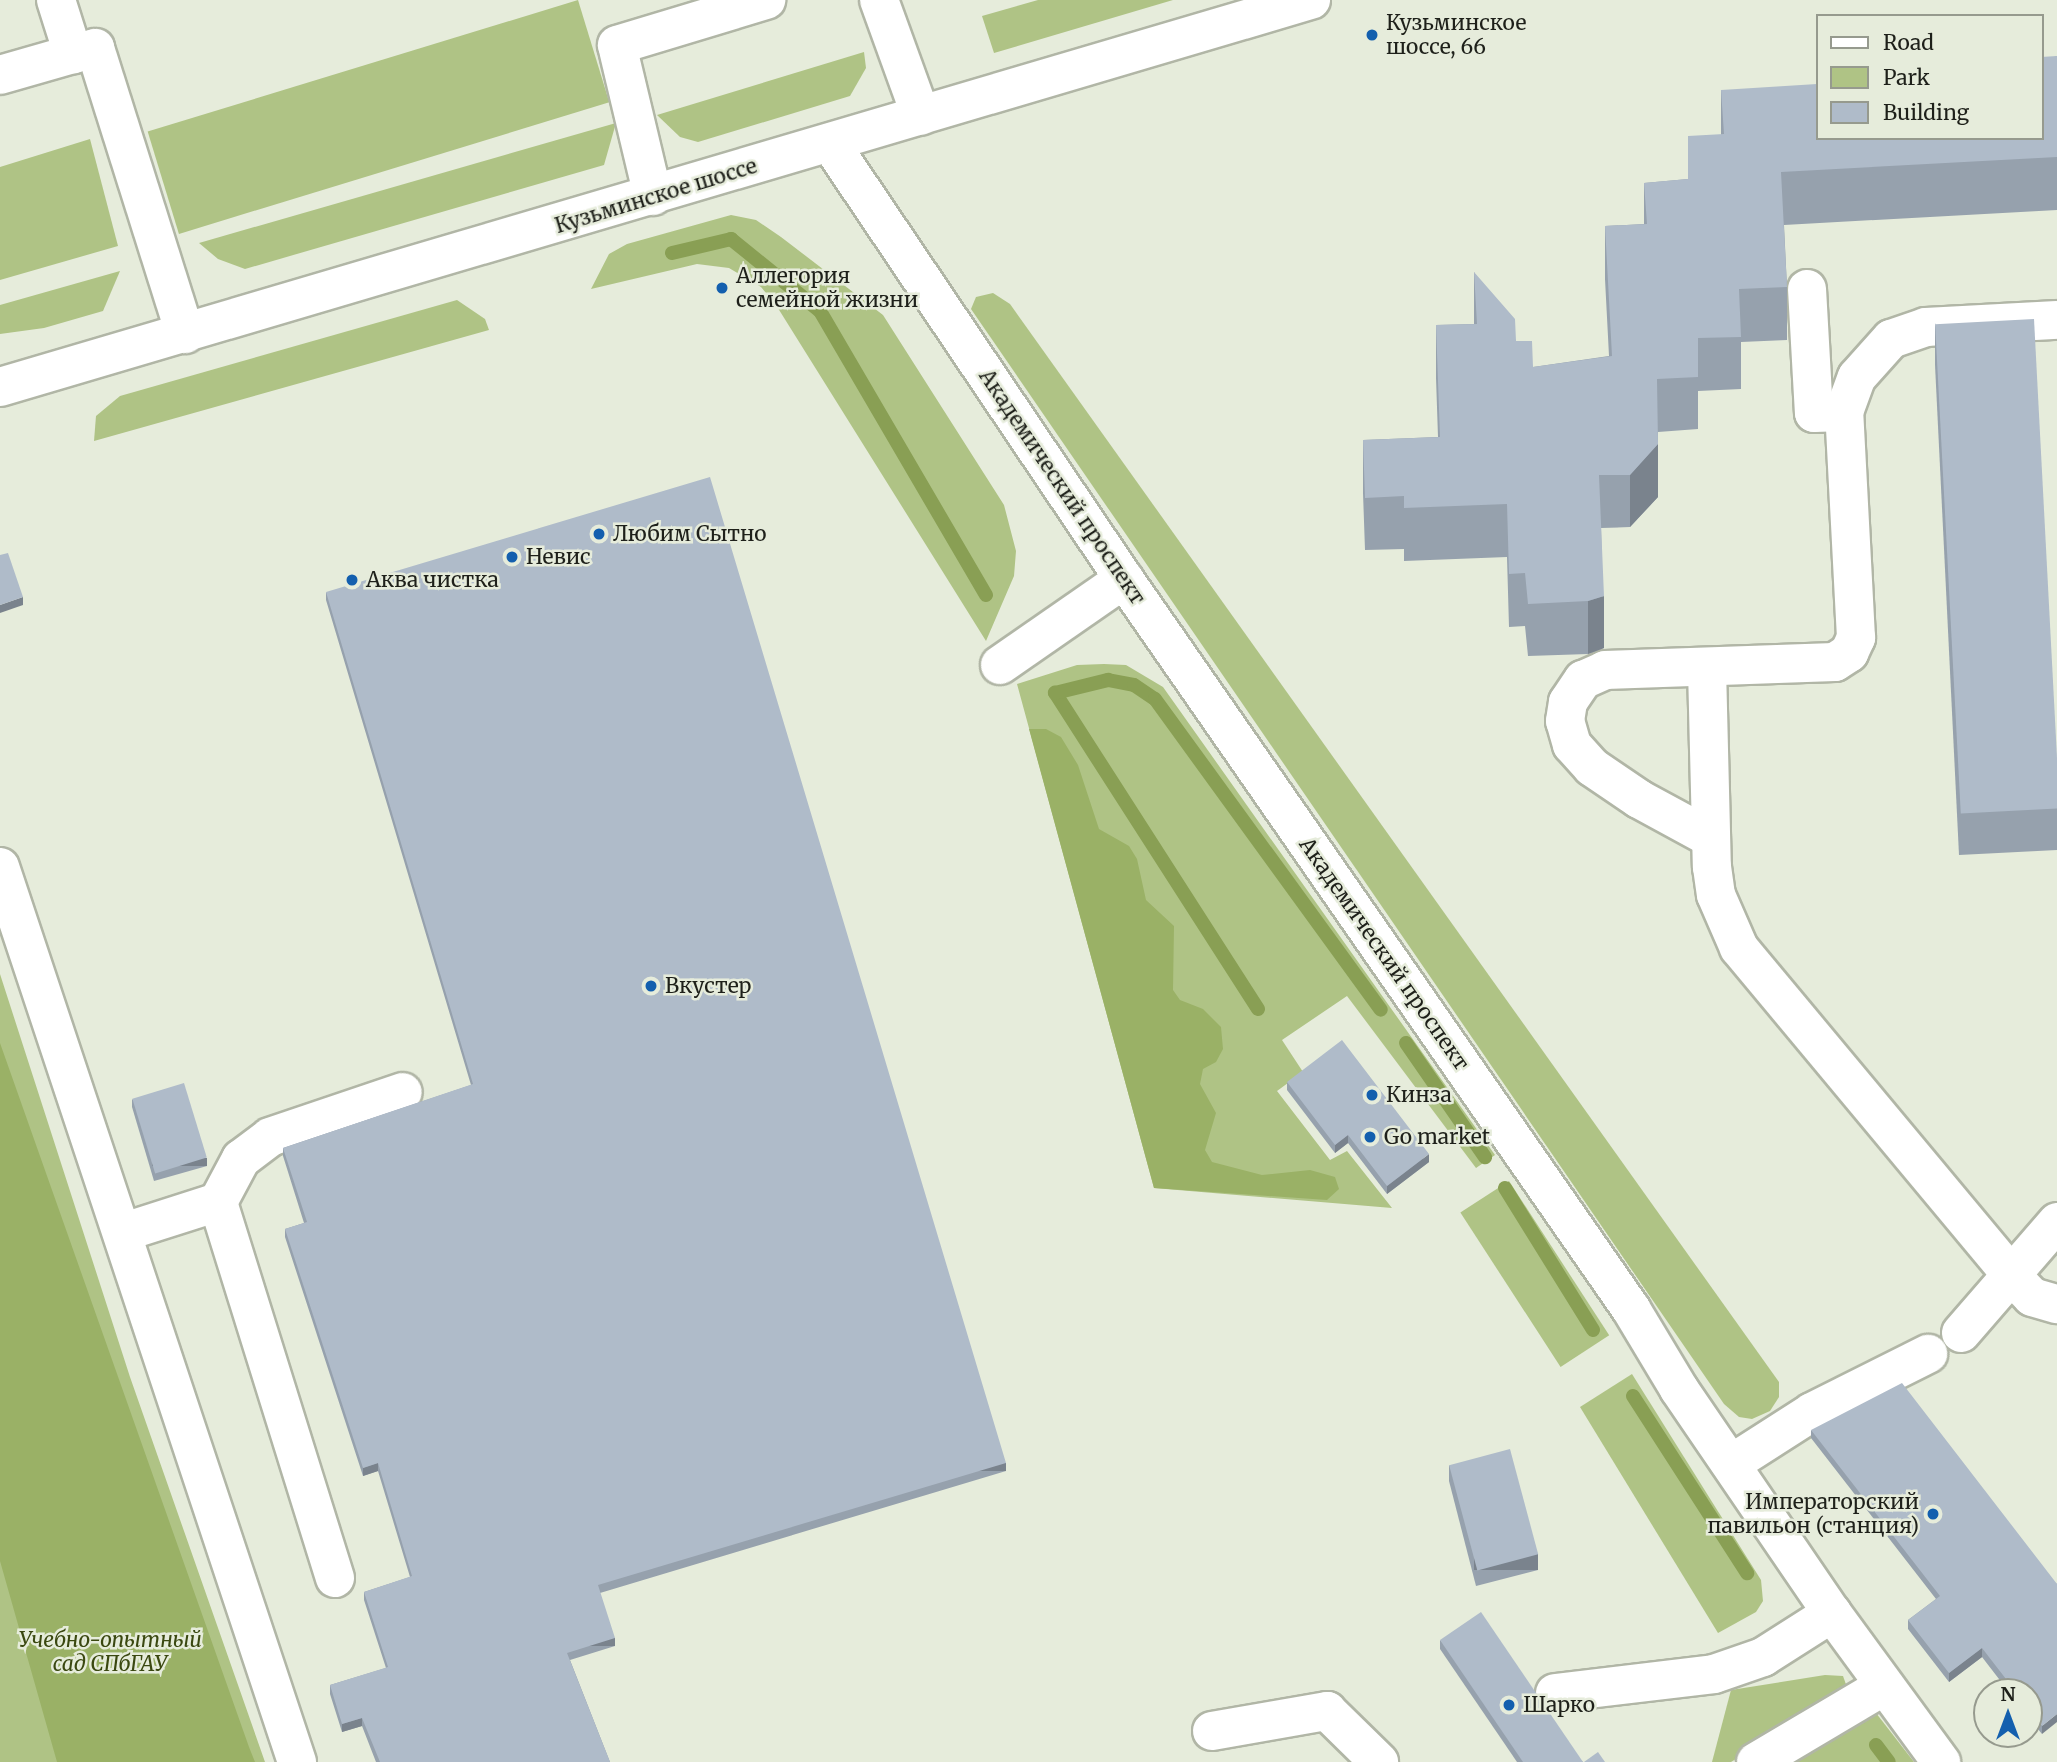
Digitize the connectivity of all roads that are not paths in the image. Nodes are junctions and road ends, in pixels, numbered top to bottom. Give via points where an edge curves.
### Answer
1 (56, 0) edge
2 (766, 0) edge
3 (879, 0) edge
4 (1311, 0) edge
5 (74, 54) junction
6 (0, 75) edge
7 (921, 116) junction
8 (831, 143) junction
9 (653, 196) junction
10 (1807, 289) dead end
11 (2057, 320) edge
12 (185, 334) junction
13 (0, 387) edge
14 (1843, 412) junction
15 (1124, 579) junction
16 (1000, 665) dead end
17 (1707, 668) junction
18 (1709, 837) junction
19 (0, 867) edge
20 (403, 1092) dead end
21 (218, 1202) junction
22 (2057, 1222) edge
23 (124, 1232) junction
24 (2011, 1275) junction
25 (2057, 1304) edge
26 (1961, 1333) dead end
27 (1928, 1354) dead end
28 (1731, 1464) junction
29 (335, 1578) dead end
30 (1832, 1614) junction
31 (1884, 1686) junction
32 (1555, 1693) dead end
33 (1212, 1731) dead end
34 (298, 1762) edge
35 (1379, 1762) edge
36 (1756, 1762) edge
37 (1941, 1762) edge

1 - 5 street
2 - 9 street via 617,45
3 - 7 street
4 - 7 street, Кузьминское шоссе
5 - 6 street
5 - 12 street via 95,48
7 - 8 street, Кузьминское шоссе
8 - 9 street, Кузьминское шоссе
8 - 15 street, Академический проспект
9 - 12 street, Кузьминское шоссе
10 - 14 street via 1814,412
11 - 14 street via 1926,327 1891,339 1857,377
12 - 13 street, Кузьминское шоссе
14 - 17 street via 1856,638 1849,653 1835,662
15 - 16 street
15 - 28 street, Академический проспект via 1631,1309
17 - 18 street
17 - 18 street via 1605,670 1583,680 1569,702 1565,721 1572,746 1592,767
18 - 24 street via 1716,895 1739,948
19 - 23 street
20 - 21 street via 270,1137 241,1159
21 - 23 street
21 - 29 street
22 - 24 street
23 - 34 street
24 - 25 street via 2032,1297
24 - 26 street
27 - 28 street via 1812,1412
28 - 30 street, Академический проспект
30 - 31 street, Академический проспект
30 - 32 street via 1763,1657 1714,1674
31 - 36 street
31 - 37 street, Академический проспект
33 - 35 street via 1327,1711

